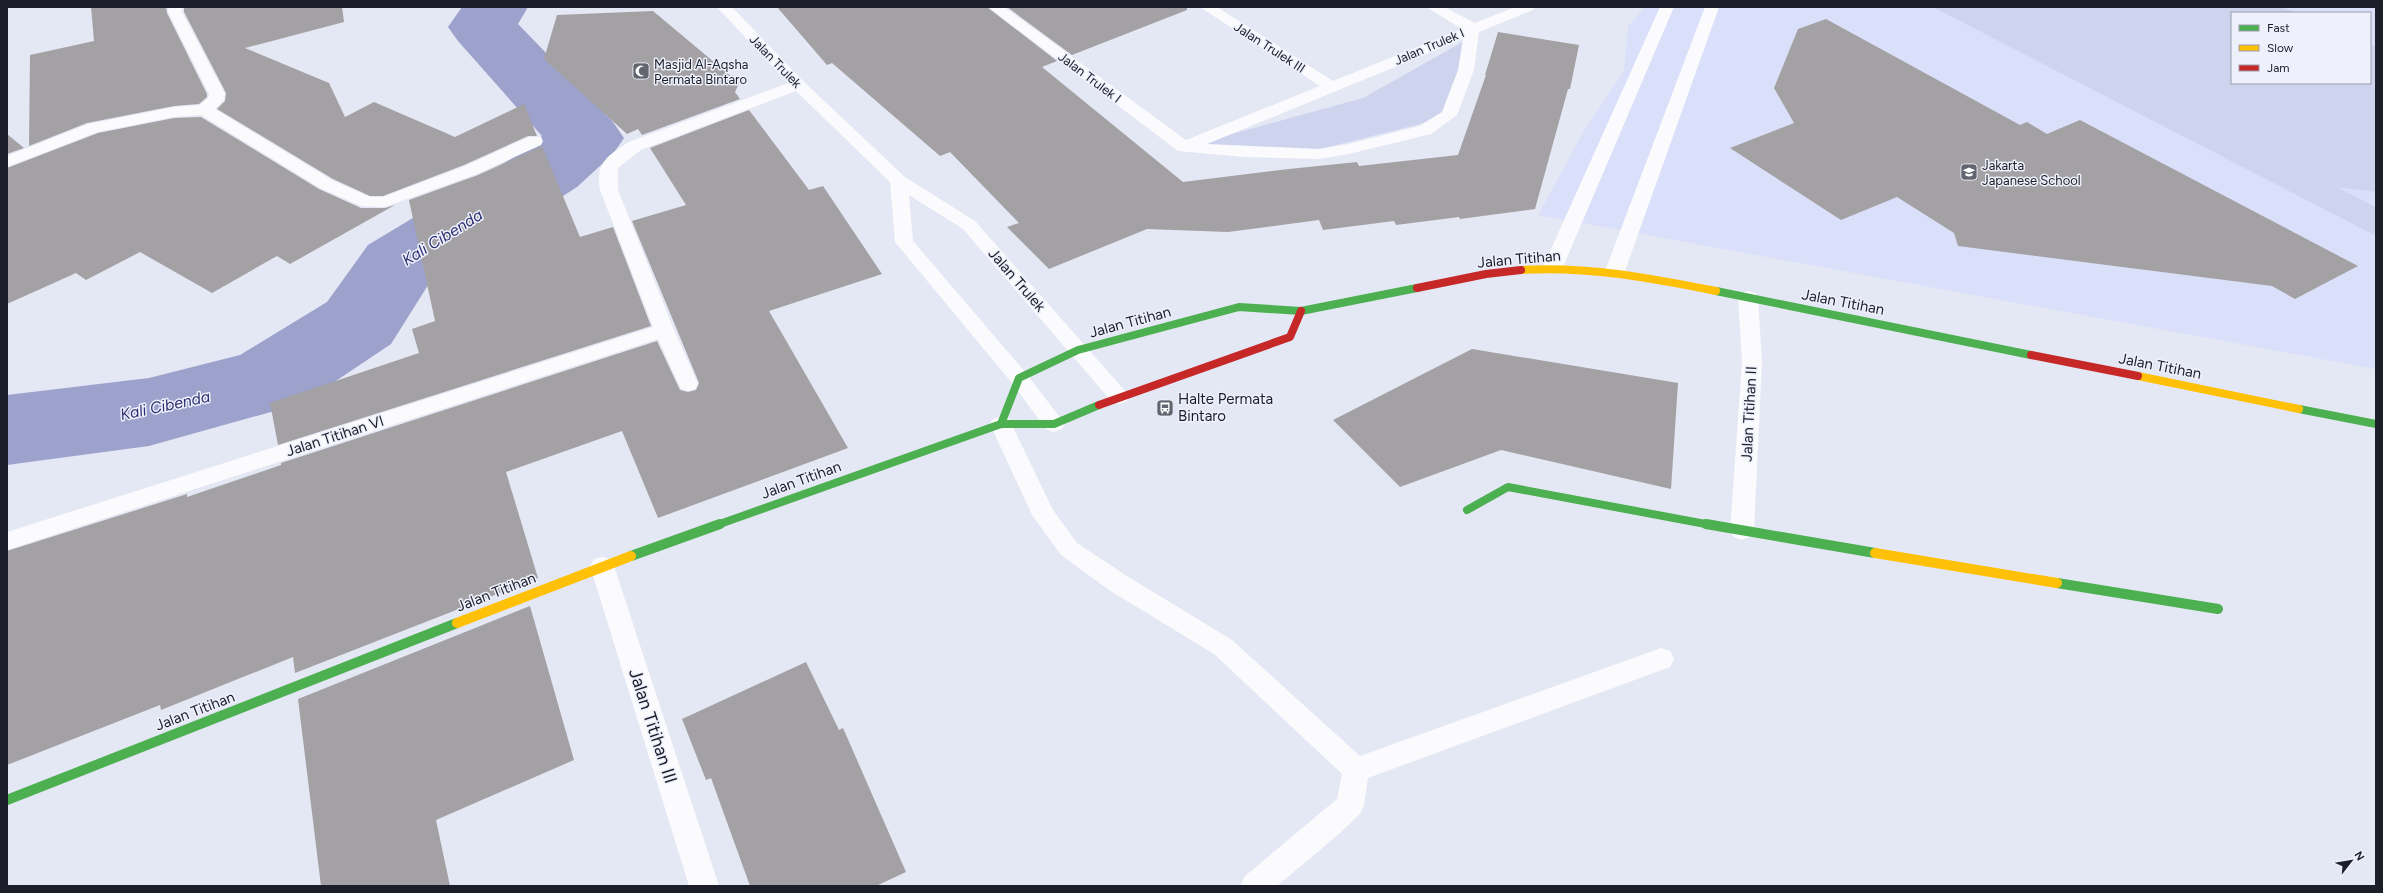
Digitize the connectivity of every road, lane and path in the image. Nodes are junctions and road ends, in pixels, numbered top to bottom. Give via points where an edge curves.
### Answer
1 (175, 7) edge
2 (724, 7) edge
3 (995, 7) edge
4 (1207, 7) edge
5 (1433, 7) edge
6 (1528, 7) edge
7 (1667, 7) edge
8 (1712, 7) edge
9 (1472, 28) junction
10 (798, 85) junction
11 (1332, 87) junction
12 (204, 110) junction
13 (535, 141) dead end
14 (1184, 147) junction
15 (7, 162) edge
16 (899, 181) junction
17 (1553, 267) junction
18 (1615, 271) junction
19 (1748, 297) junction
20 (1302, 311) junction
21 (664, 330) junction
22 (1078, 350) junction
23 (1019, 378) junction
24 (688, 384) dead end
25 (1119, 397) junction
26 (1001, 424) junction
27 (1054, 424) junction
28 (2376, 424) edge
29 (1467, 510) dead end
30 (1742, 531) junction
31 (7, 541) edge
32 (602, 566) junction
33 (2218, 608) dead end
34 (1661, 659) dead end
35 (1356, 770) junction
36 (7, 800) edge
37 (704, 886) edge
38 (1255, 886) edge

1 - 12 street via 175,12 217,94 216,100
2 - 10 street, Jalan Trulek
3 - 14 street, Jalan Trulek I
4 - 11 street, Jalan Trulek III
5 - 9 street
6 - 9 street
7 - 17 street
8 - 18 street
9 - 11 street, Jalan Trulek I
9 - 14 street, Jalan Trulek I via 1466,70 1449,115 1425,130 1318,154
10 - 16 street, Jalan Trulek
10 - 21 street via 635,146 611,162 606,177 609,190
11 - 14 street, Jalan Trulek I
12 - 13 street via 326,184 367,202 385,202 471,170
12 - 15 street via 174,112 94,128
16 - 22 street, Jalan Trulek via 969,225
16 - 23 street via 904,242
17 - 18 street, Jalan Titihan
17 - 20 street, Jalan Titihan via 1486,274
18 - 19 street, Jalan Titihan
19 - 28 street, Jalan Titihan
19 - 30 street, Jalan Titihan II via 1752,362
20 - 22 street, Jalan Titihan via 1239,307
20 - 25 street, Jalan Titihan via 1290,337
21 - 24 street
21 - 31 street, Jalan Titihan VI
22 - 23 street, Jalan Titihan
22 - 25 street, Jalan Trulek
23 - 26 street
23 - 27 street
25 - 27 street, Jalan Titihan
26 - 27 street, Jalan Titihan
26 - 32 street, Jalan Titihan
26 - 35 street via 1044,515 1069,549 1118,583 1223,647
29 - 30 street via 1508,487
30 - 33 street
32 - 36 street, Jalan Titihan
32 - 37 street, Jalan Titihan III
34 - 35 street
35 - 38 street via 1350,805

